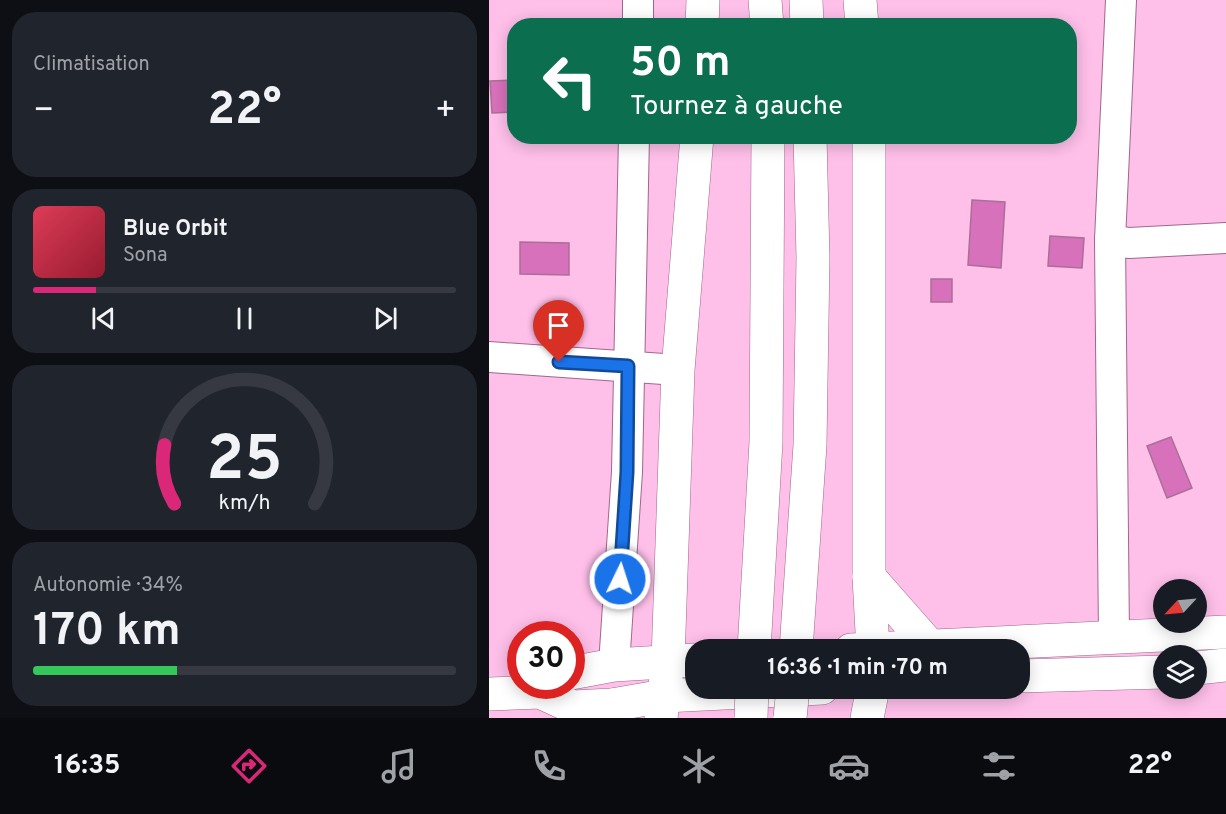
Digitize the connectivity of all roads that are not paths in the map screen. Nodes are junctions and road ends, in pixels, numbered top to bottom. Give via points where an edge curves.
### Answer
1 (638, 0) edge
2 (703, 0) edge
3 (765, 0) edge
4 (806, 0) edge
5 (860, 0) edge
6 (1121, 0) edge
7 (637, 18) edge
8 (702, 18) edge
9 (766, 18) edge
10 (807, 18) edge
11 (861, 18) edge
12 (635, 144) edge
13 (696, 144) edge
14 (768, 144) edge
15 (810, 144) edge
16 (869, 144) edge
17 (1226, 238) edge
18 (1110, 240) junction
19 (489, 357) edge
20 (628, 366) junction
21 (678, 370) junction
22 (869, 577) junction
23 (1226, 632) edge
24 (1114, 638) junction
25 (756, 639) edge
26 (797, 639) edge
27 (866, 639) edge
28 (924, 639) edge
29 (1030, 641) edge
30 (682, 660) edge
31 (614, 665) junction
32 (1226, 665) edge
33 (1207, 667) edge
34 (585, 670) edge
35 (1153, 672) edge
36 (1030, 676) edge
37 (507, 692) edge
38 (489, 694) edge
39 (561, 699) edge
40 (729, 699) edge
41 (752, 699) edge
42 (792, 699) edge
43 (871, 699) edge
44 (662, 707) edge
45 (614, 711) edge
46 (751, 718) edge
47 (791, 718) edge
48 (867, 718) edge

1 - 7 street
2 - 8 main road
3 - 9 main road
4 - 10 main road
5 - 11 main road
6 - 18 street
12 - 20 street
13 - 21 main road
14 - 25 main road via 766,442
15 - 26 main road via 810,445
16 - 22 main road
17 - 18 street via 1129,243
18 - 24 street
19 - 20 street
20 - 21 street
20 - 31 street via 627,472
21 - 30 main road
22 - 27 main road
22 - 28 main road
23 - 24 main road
24 - 29 main road
30 - 31 main road
30 - 44 main road
31 - 34 main road
32 - 33 main road
35 - 36 main road
37 - 38 main road
39 - 45 main road via 573,707
40 - 44 main road
41 - 46 main road, bridge
42 - 47 main road, bridge
43 - 48 main road
44 - 45 main road

